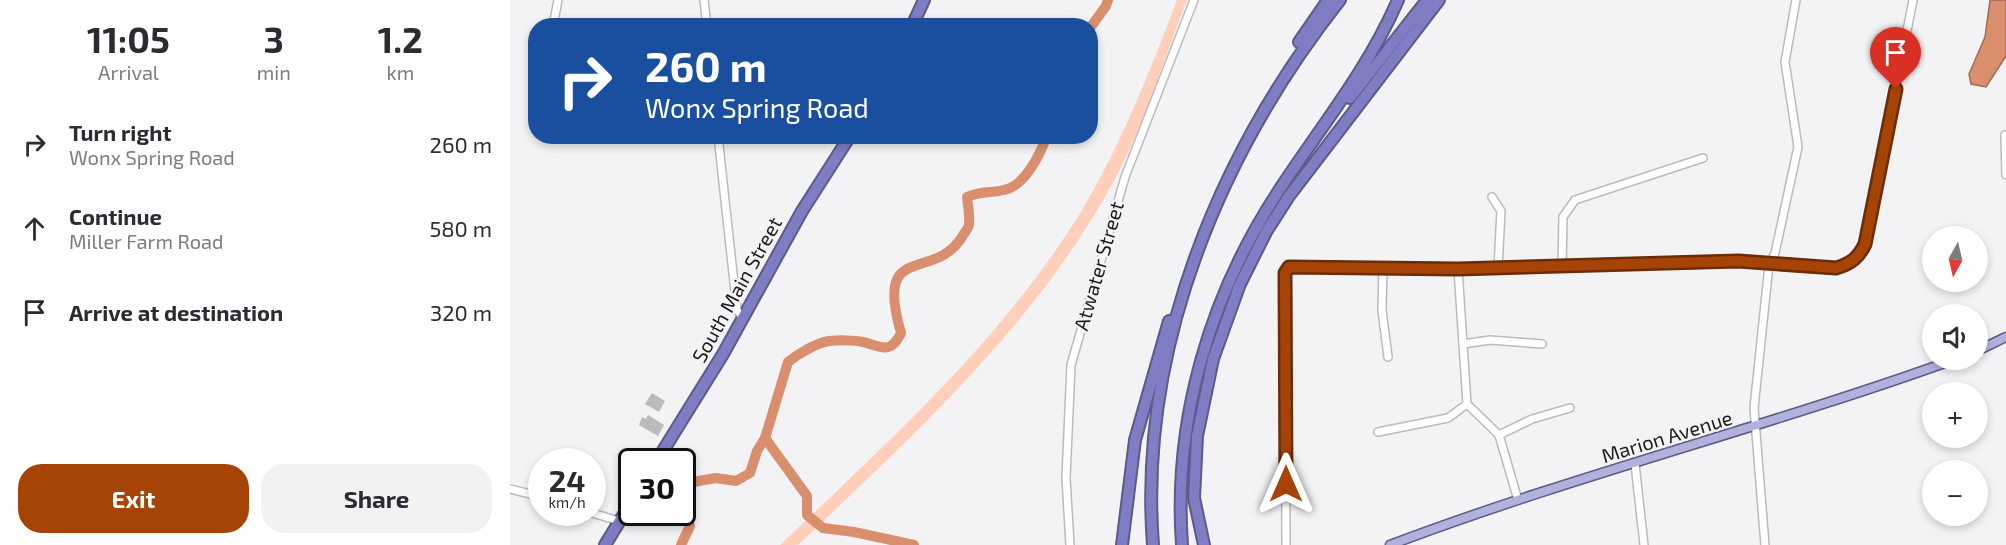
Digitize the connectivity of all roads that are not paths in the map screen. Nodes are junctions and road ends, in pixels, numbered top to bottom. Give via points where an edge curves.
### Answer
1 (558, 0) edge
2 (704, 0) edge
3 (924, 0) edge
4 (1194, 0) edge
5 (1328, 0) edge
6 (1340, 0) edge
7 (1398, 0) edge
8 (1427, 0) edge
9 (1439, 0) edge
10 (1796, 0) edge
11 (1913, 0) edge
12 (555, 18) edge
13 (706, 18) edge
14 (916, 18) edge
15 (1255, 124) junction
16 (2005, 135) edge
17 (719, 144) edge
18 (845, 144) edge
19 (1703, 158) dead end
20 (1291, 174) junction
21 (2006, 175) edge
22 (1492, 197) dead end
23 (1204, 234) junction
24 (1769, 265) junction
25 (1383, 267) junction
26 (1498, 268) junction
27 (1562, 268) junction
28 (1458, 269) junction
29 (742, 319) junction
30 (2006, 337) edge
31 (1462, 344) junction
32 (1542, 344) dead end
33 (1988, 346) edge
34 (1388, 357) dead end
35 (1923, 370) edge
36 (1467, 404) junction
37 (1570, 408) dead end
38 (1755, 427) junction
39 (1378, 432) dead end
40 (1499, 435) junction
41 (664, 448) edge
42 (1635, 464) junction
43 (510, 489) edge
44 (528, 494) edge
45 (1518, 501) junction
46 (618, 523) edge
47 (604, 545) edge
48 (1070, 545) edge
49 (1122, 545) edge
50 (1154, 545) edge
51 (1182, 545) edge
52 (1204, 545) edge
53 (1286, 545) edge
54 (1390, 545) edge
55 (1644, 545) edge
56 (1766, 545) edge

1 - 12 street
2 - 13 street
3 - 14 highway
4 - 48 street, Atwater Street via 1125,177 1073,355 1066,478
5 - 15 highway via 1279,73
6 - 15 highway via 1304,47
7 - 20 highway via 1364,65
8 - 20 highway
9 - 52 highway via 1289,196 1240,284 1213,359 1197,436 1194,498
10 - 24 street via 1785,62 1798,147
11 - 24 street via 1861,252 1851,263 1836,268
15 - 23 highway
16 - 21 street
17 - 29 street via 736,310
18 - 29 highway, South Main Street via 802,211
19 - 27 street via 1575,200 1563,217
20 - 51 highway via 1238,261 1208,337 1186,435
22 - 26 street via 1501,211
23 - 49 highway via 1181,283 1137,434
23 - 50 highway via 1176,321 1164,379 1153,468
24 - 27 street via 1738,261
24 - 38 street
25 - 28 street
25 - 34 street via 1382,310
25 - 53 street via 1289,267 1285,273
26 - 27 street
26 - 28 street
28 - 31 street
29 - 41 highway, South Main Street
30 - 33 main road
31 - 32 street via 1490,340
31 - 36 street
35 - 38 main road, Marion Avenue
36 - 39 street via 1448,418
36 - 40 street
37 - 40 street via 1532,419
38 - 42 main road, Marion Avenue
38 - 56 street
40 - 45 street
42 - 45 main road, Marion Avenue
42 - 55 street
43 - 44 street
45 - 54 main road, Marion Avenue
46 - 47 highway

